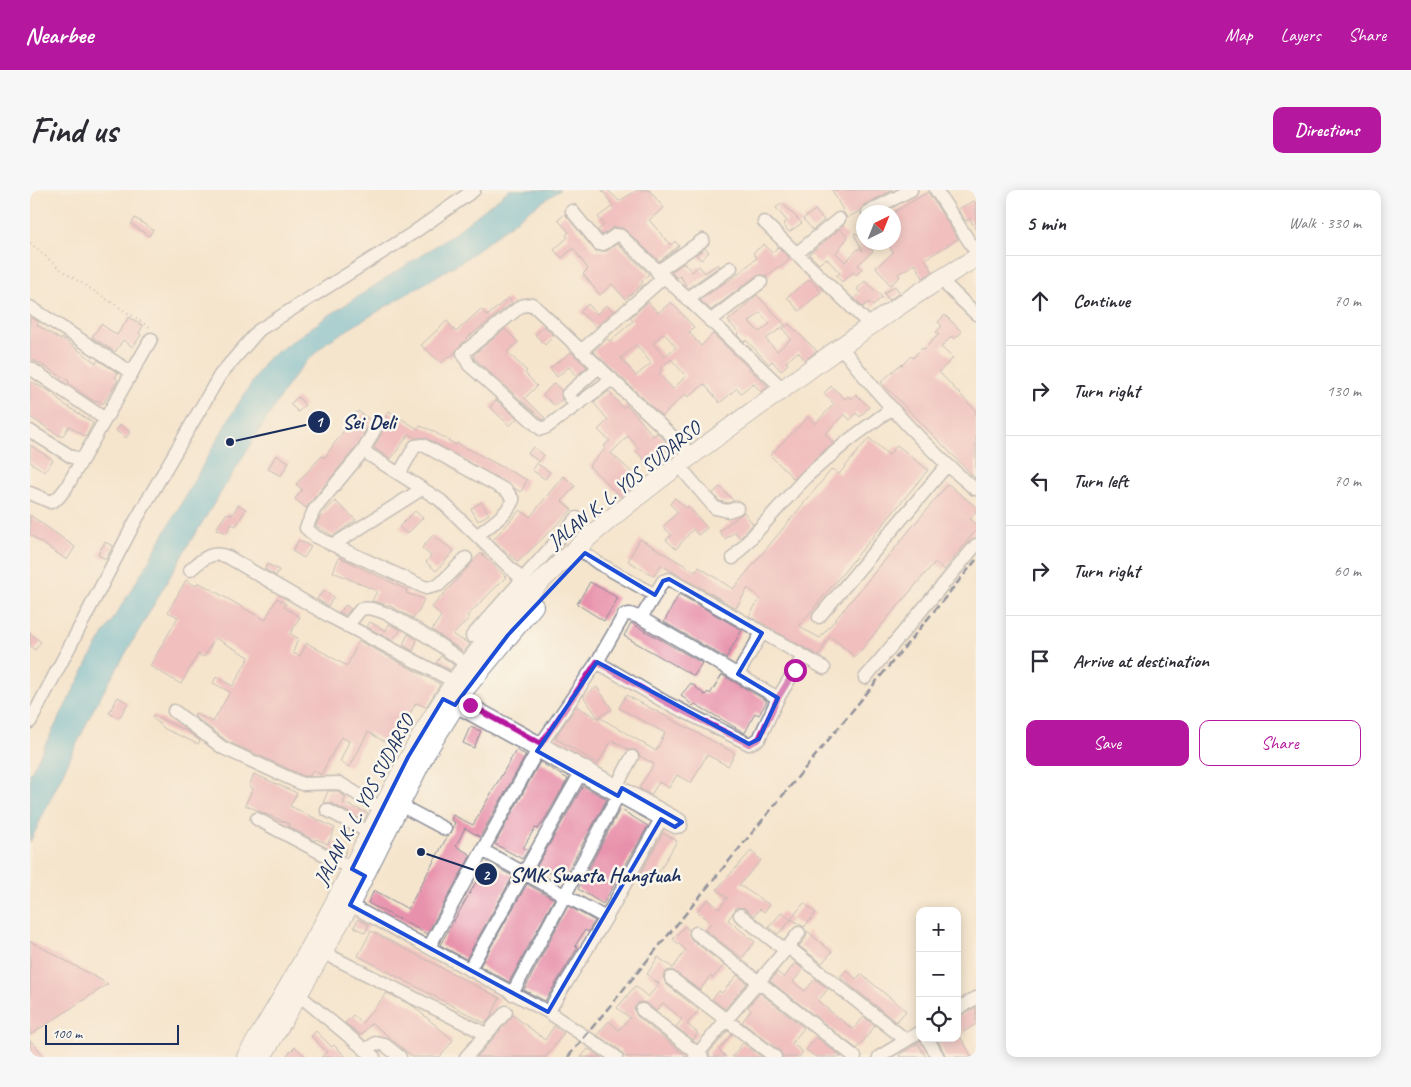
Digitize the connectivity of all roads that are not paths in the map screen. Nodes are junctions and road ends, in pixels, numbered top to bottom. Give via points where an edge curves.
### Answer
1 (474, 190) edge
2 (911, 190) edge
3 (936, 190) edge
4 (882, 205) edge
5 (572, 211) dead end
6 (839, 219) dead end
7 (764, 222) dead end
8 (703, 240) dead end
9 (976, 252) edge
10 (796, 254) junction
11 (976, 258) edge
12 (731, 268) dead end
13 (976, 272) edge
14 (660, 274) junction
15 (761, 282) dead end
16 (948, 287) junction
17 (686, 300) junction
18 (30, 308) edge
19 (976, 314) edge
20 (710, 321) junction
21 (870, 326) junction
22 (151, 339) road end
23 (581, 351) junction
24 (845, 351) junction
25 (599, 367) junction
26 (30, 368) edge
27 (132, 373) junction
28 (612, 379) junction
29 (783, 389) junction
30 (575, 405) junction
31 (891, 409) junction
32 (105, 419) junction
33 (376, 427) dead end
34 (30, 431) edge
35 (363, 450) junction
36 (692, 455) junction
37 (82, 460) junction
38 (947, 465) junction
39 (399, 474) junction
40 (686, 474) junction
41 (422, 489) junction
42 (975, 489) edge
43 (30, 493) edge
44 (737, 508) dead end
45 (577, 518) dead end
46 (478, 535) junction
47 (333, 545) junction
48 (976, 545) edge
49 (581, 550) junction
50 (466, 558) dead end
51 (732, 558) dead end
52 (190, 570) dead end
53 (527, 585) junction
54 (655, 594) junction
55 (819, 617) dead end
56 (642, 618) junction
57 (348, 626) junction
58 (762, 633) junction
59 (472, 636) dead end
60 (803, 657) junction
61 (597, 662) junction
62 (464, 663) junction
63 (824, 668) dead end
64 (738, 674) junction
65 (865, 678) dead end
66 (452, 696) junction
67 (778, 698) junction
68 (174, 711) dead end
69 (30, 722) edge
70 (539, 748) junction
71 (632, 758) dead end
72 (582, 771) junction
73 (619, 790) junction
74 (400, 804) junction
75 (382, 809) junction
76 (327, 810) dead end
77 (257, 819) dead end
78 (660, 820) junction
79 (445, 829) dead end
80 (376, 836) junction
81 (484, 851) junction
82 (358, 873) junction
83 (524, 873) junction
84 (564, 895) junction
85 (350, 905) junction
86 (740, 915) dead end
87 (606, 918) junction
88 (696, 933) dead end
89 (800, 933) dead end
90 (429, 947) junction
91 (786, 949) junction
92 (324, 953) junction
93 (469, 970) junction
94 (671, 978) dead end
95 (759, 982) junction
96 (512, 994) junction
97 (299, 995) junction
98 (976, 998) edge
99 (961, 1007) edge
100 (642, 1010) dead end
101 (506, 1012) dead end
102 (548, 1012) junction
103 (727, 1020) junction
104 (486, 1034) junction
105 (916, 1034) edge
106 (906, 1040) junction
107 (929, 1042) edge
108 (370, 1053) edge
109 (601, 1053) edge
110 (268, 1054) edge
111 (698, 1056) edge
112 (246, 1057) edge
113 (400, 1057) edge
114 (466, 1057) edge
115 (616, 1057) edge
116 (775, 1057) edge
117 (856, 1057) edge
118 (879, 1057) edge
119 (938, 1057) edge

1 - 69 street via 413,233 259,330 220,375 136,520
2 - 4 street
3 - 9 street
5 - 14 street via 599,244 618,234
6 - 10 street
7 - 10 street
8 - 14 street
10 - 21 street
11 - 21 highway, JALAN K. L. YOS SUDARSO
12 - 17 street
13 - 16 highway, JALAN K. L. YOS SUDARSO
14 - 17 street
14 - 23 street
15 - 20 street
16 - 19 street
16 - 24 highway, JALAN K. L. YOS SUDARSO
17 - 20 street
18 - 27 street
20 - 29 street
21 - 24 highway, JALAN K. L. YOS SUDARSO
22 - 27 street
23 - 25 street
23 - 30 street via 528,303 463,353 469,365 505,394 539,428 547,427
24 - 29 highway, JALAN K. L. YOS SUDARSO
24 - 31 street
24 - 40 highway, JALAN K. L. YOS SUDARSO
25 - 28 street
25 - 30 street via 568,394
26 - 32 street
27 - 32 street
28 - 30 street
28 - 36 street
29 - 36 highway, JALAN K. L. YOS SUDARSO
31 - 38 street
31 - 51 street via 807,476
32 - 37 street
33 - 35 street
34 - 37 street
35 - 39 street
35 - 47 street via 306,524 307,530 316,537
36 - 49 highway, JALAN K. L. YOS SUDARSO
37 - 43 street via 58,498 51,502
38 - 42 street
38 - 55 street
39 - 41 street
39 - 46 street via 415,446 423,445 507,492 514,500 512,505
40 - 44 street via 715,508
40 - 49 highway, JALAN K. L. YOS SUDARSO
41 - 46 street via 440,500
41 - 47 street
45 - 53 street
46 - 53 street
47 - 50 street via 432,588
48 - 65 street
49 - 53 highway, JALAN K. L. YOS SUDARSO
49 - 54 street
49 - 66 highway, JALAN K. L. YOS SUDARSO
52 - 57 street via 205,557 220,554
53 - 59 street
53 - 62 highway, JALAN K. L. YOS SUDARSO via 503,622
54 - 56 street
54 - 58 street via 663,581 669,579
56 - 61 street via 624,615
56 - 64 street
57 - 62 street via 361,609 370,608 413,628
57 - 66 street
58 - 60 street
58 - 64 street
60 - 63 street
60 - 67 street
61 - 67 street via 665,702 749,744 759,739
61 - 70 street
62 - 66 highway, JALAN K. L. YOS SUDARSO
64 - 67 street
66 - 70 street
66 - 74 highway, JALAN K. L. YOS SUDARSO
66 - 75 highway, JALAN K. L. YOS SUDARSO via 408,757
68 - 75 street via 222,748 302,784 339,783
70 - 72 street
70 - 81 street
71 - 73 street
72 - 73 street
72 - 83 street
73 - 78 street
73 - 78 street via 682,822 678,828
73 - 84 street
74 - 79 street
74 - 80 highway, JALAN K. L. YOS SUDARSO
75 - 80 highway, JALAN K. L. YOS SUDARSO
76 - 80 street
77 - 82 street
78 - 87 street
80 - 82 highway, JALAN K. L. YOS SUDARSO
81 - 83 street
81 - 90 street
82 - 85 highway, JALAN K. L. YOS SUDARSO
82 - 112 highway, JALAN K. L. YOS SUDARSO
83 - 84 street
83 - 93 street
84 - 87 street
84 - 96 street
85 - 90 street
85 - 92 highway, JALAN K. L. YOS SUDARSO
86 - 91 street
87 - 102 street
88 - 95 street
89 - 91 street
90 - 93 street
91 - 95 street
91 - 106 street
92 - 97 highway, JALAN K. L. YOS SUDARSO
92 - 104 street
93 - 96 street
94 - 103 street
95 - 103 street
95 - 117 street
96 - 102 street
97 - 108 street
97 - 110 highway, JALAN K. L. YOS SUDARSO
98 - 99 street
100 - 111 street
101 - 104 street
102 - 109 street
103 - 111 street
103 - 116 street
104 - 114 street
105 - 106 street
106 - 118 street
107 - 119 street
108 - 113 street via 376,1044 385,1045
109 - 115 street

